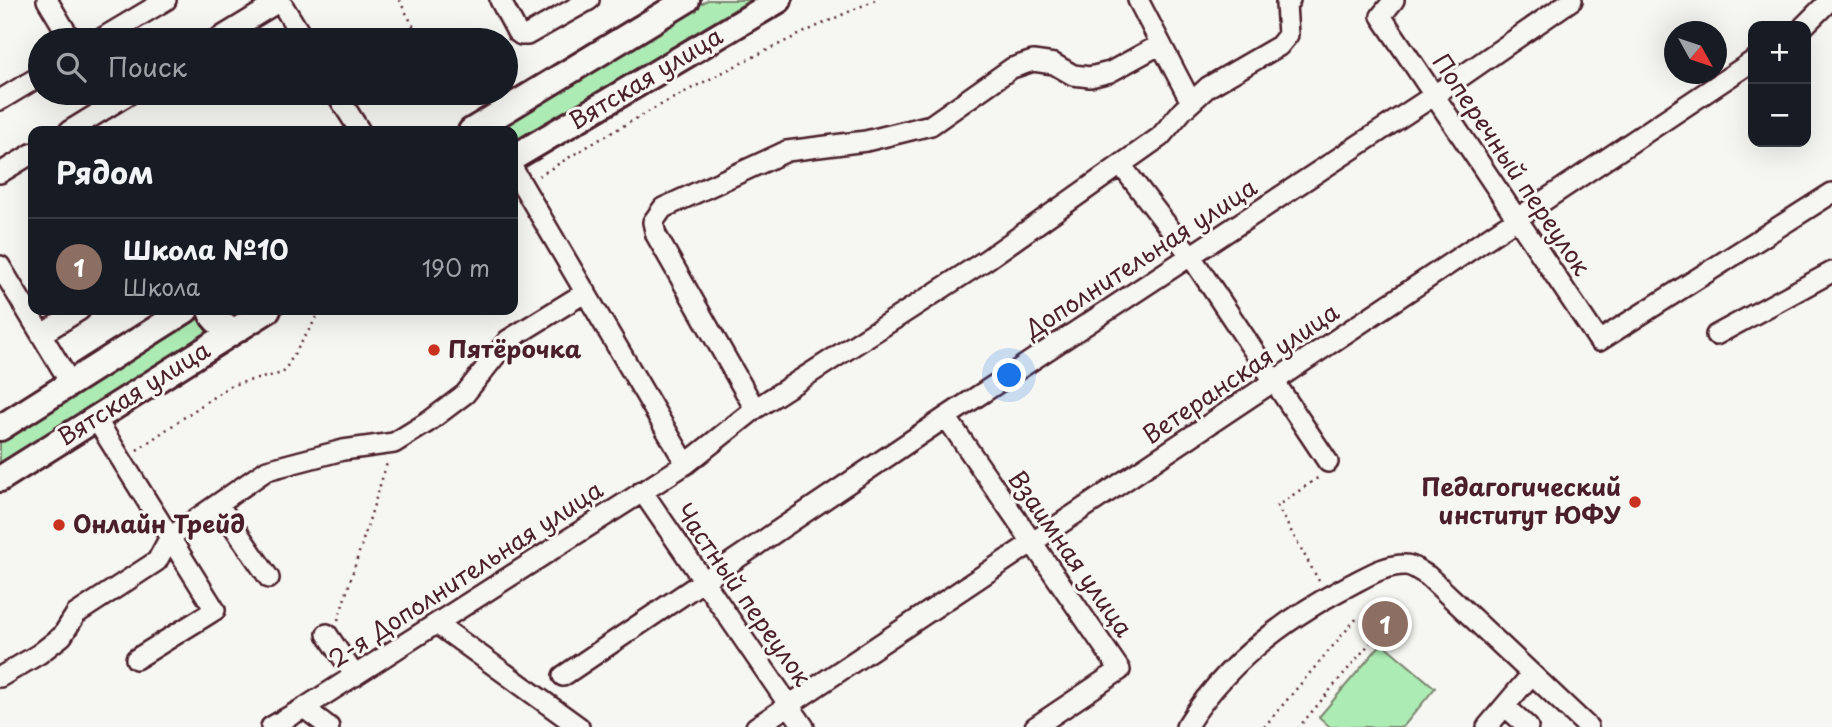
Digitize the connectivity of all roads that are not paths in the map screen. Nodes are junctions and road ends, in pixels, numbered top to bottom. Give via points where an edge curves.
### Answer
1 (47, 0) edge
2 (166, 0) edge
3 (500, 0) edge
4 (589, 0) edge
5 (687, 0) edge
6 (779, 0) edge
7 (1138, 0) edge
8 (1394, 0) edge
9 (1572, 0) edge
10 (1830, 0) edge
11 (280, 1) edge
12 (1286, 1) edge
13 (1809, 21) edge
14 (64, 28) edge
15 (119, 28) edge
16 (236, 28) edge
17 (297, 28) edge
18 (515, 28) edge
19 (518, 33) edge
20 (1161, 44) junction
21 (1748, 64) edge
22 (28, 83) edge
23 (1436, 94) junction
24 (0, 100) edge
25 (518, 102) edge
26 (1191, 102) junction
27 (111, 105) edge
28 (344, 105) edge
29 (514, 105) edge
30 (76, 126) edge
31 (357, 126) edge
32 (479, 126) edge
33 (518, 155) edge
34 (28, 156) edge
35 (1121, 165) junction
36 (0, 173) edge
37 (518, 177) edge
38 (1832, 193) edge
39 (1517, 218) junction
40 (1190, 255) junction
41 (0, 266) edge
42 (1832, 272) edge
43 (586, 292) junction
44 (28, 312) edge
45 (30, 315) edge
46 (72, 315) edge
47 (178, 315) edge
48 (212, 315) edge
49 (260, 315) edge
50 (235, 330) junction
51 (41, 334) junction
52 (1716, 335) dead end
53 (1274, 380) junction
54 (71, 384) junction
55 (755, 409) junction
56 (946, 416) junction
57 (96, 419) junction
58 (0, 428) edge
59 (1328, 463) road end
60 (686, 464) junction
61 (0, 479) edge
62 (642, 491) junction
63 (218, 504) junction
64 (170, 537) junction
65 (1032, 543) junction
66 (269, 578) dead end
67 (702, 580) junction
68 (437, 624) junction
69 (329, 638) road end
70 (136, 659) dead end
71 (1531, 675) junction
72 (355, 676) junction
73 (563, 676) dead end
74 (0, 677) edge
75 (789, 704) junction
76 (1505, 706) junction
77 (304, 708) junction
78 (1189, 726) edge
79 (271, 727) edge
80 (329, 727) edge
81 (579, 727) edge
82 (756, 727) edge
83 (804, 727) edge
84 (1035, 727) edge
85 (1487, 727) edge
86 (1528, 727) edge
87 (1588, 727) edge

1 - 14 street
2 - 15 street
3 - 18 street
4 - 19 street via 527,35
5 - 25 main road, Вятская улица
6 - 33 main road, Вятская улица
7 - 20 street
8 - 23 street, Поперечный переулок via 1381,16
9 - 23 street, Дополнительная улица
10 - 13 street
11 - 16 street
11 - 17 street
12 - 26 street, 2-я Дополнительная улица via 1288,35 1279,46 1208,87
20 - 26 street
20 - 55 street via 1110,72 1090,77 1033,61 1012,68 931,125 866,141 787,151 663,208 653,222 656,235
21 - 39 street, Ветеранская улица
22 - 24 street
23 - 39 street, Поперечный переулок
23 - 40 street, Дополнительная улица
26 - 35 street, 2-я Дополнительная улица via 1160,137
27 - 30 street
28 - 31 street
29 - 32 main road, Вятская улица
34 - 36 street
35 - 40 street
35 - 55 street, 2-я Дополнительная улица via 986,260
37 - 43 street
38 - 39 street, Поперечный переулок via 1599,341
39 - 53 street, Ветеранская улица
40 - 53 street
40 - 56 street, Дополнительная улица
41 - 44 street
42 - 52 street
43 - 60 street
43 - 63 street via 509,340 464,394 394,443 343,450 267,470
45 - 51 street
46 - 51 street
47 - 54 main road, Вятская улица
48 - 50 main road
49 - 50 main road, Вятская улица
50 - 57 main road, Вятская улица
51 - 54 street
53 - 59 street
53 - 65 street, Ветеранская улица
54 - 58 main road, Вятская улица
55 - 60 street, 2-я Дополнительная улица
56 - 65 street, Взаимная улица
56 - 67 street, Дополнительная улица
57 - 61 main road, Вятская улица
57 - 64 street
60 - 62 street, 2-я Дополнительная улица
62 - 67 street, Частный переулок
62 - 68 street, 2-я Дополнительная улица
63 - 64 street
63 - 66 street
64 - 70 street via 215,610
64 - 74 street via 157,561 76,614 62,636
65 - 75 street, Ветеранская улица
65 - 84 street, Взаимная улица via 1120,670
67 - 73 street, Дополнительная улица
67 - 75 street, Частный переулок
68 - 72 street, 2-я Дополнительная улица
68 - 81 street
69 - 72 street
71 - 76 street
71 - 78 street via 1428,576 1408,565 1385,567 1327,596 1284,625 1239,662
71 - 87 street
72 - 77 street, 2-я Дополнительная улица
75 - 82 street, Ветеранская улица
75 - 83 street, Частный переулок
76 - 85 street
76 - 86 street
77 - 79 street, 2-я Дополнительная улица
77 - 80 street

